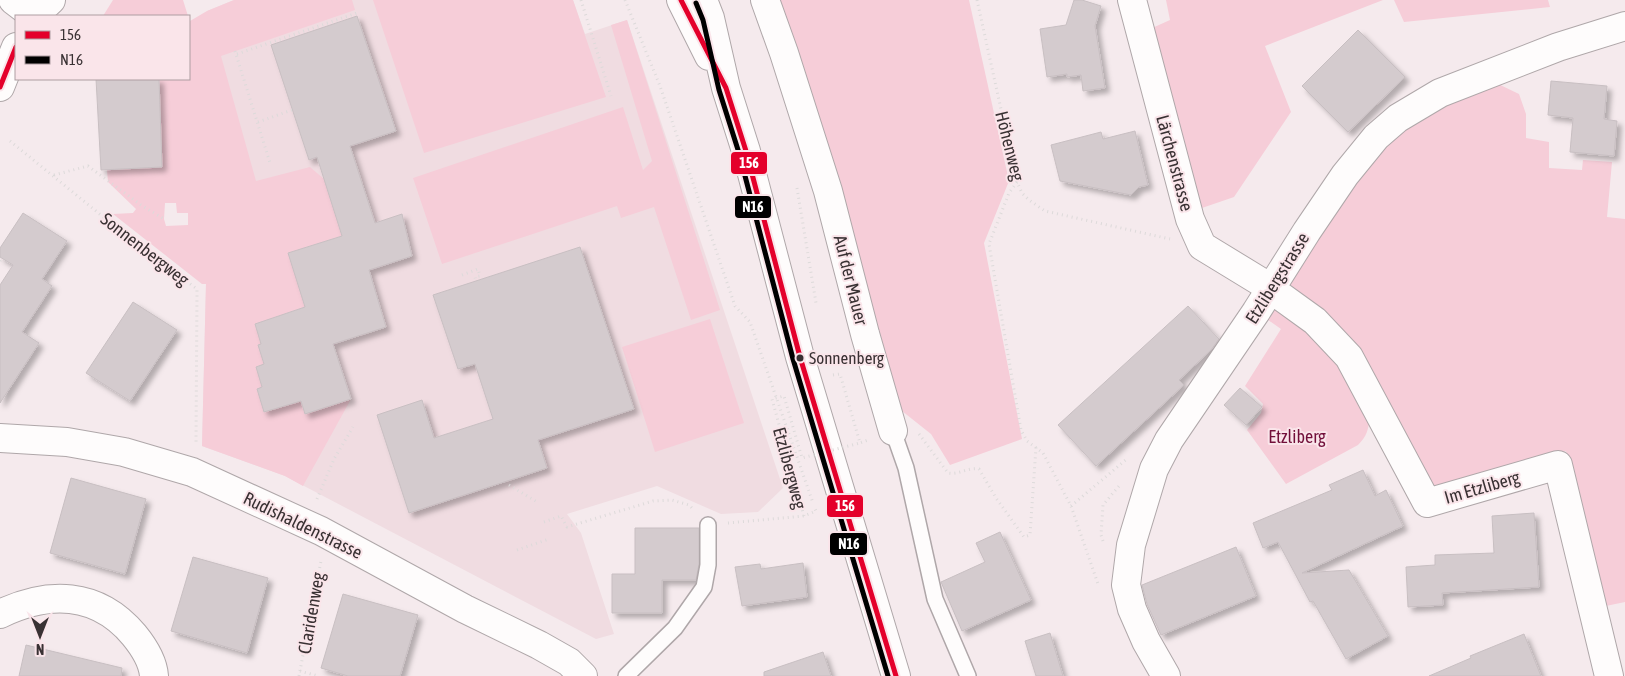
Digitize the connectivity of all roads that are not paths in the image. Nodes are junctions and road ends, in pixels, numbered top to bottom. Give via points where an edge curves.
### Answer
1 (13, 0) edge
2 (51, 0) edge
3 (681, 0) edge
4 (703, 0) edge
5 (764, 0) edge
6 (1132, 0) edge
7 (33, 15) edge
8 (35, 15) edge
9 (1625, 26) edge
10 (15, 50) edge
11 (0, 87) edge
12 (726, 88) junction
13 (1271, 289) junction
14 (893, 431) joint
15 (0, 438) edge
16 (708, 525) road end
17 (0, 614) edge
18 (154, 676) edge
19 (583, 676) edge
20 (626, 676) edge
21 (896, 676) edge
22 (968, 676) edge
23 (1166, 676) edge
24 (1609, 676) edge

1 - 7 street
2 - 8 street
3 - 12 street
4 - 12 street
5 - 14 street, Auf der Mauer via 828,191
6 - 13 street, Lärchenstrasse via 1190,218 1202,246
9 - 13 street, Etzlibergstrasse via 1558,47 1440,93 1398,118 1376,137 1344,175
10 - 11 street
12 - 21 street via 746,151 800,358
13 - 23 street, Etzlibergstrasse via 1168,440 1154,469 1131,545 1126,585 1132,609
13 - 24 street, Im Etzliberg via 1315,321 1349,358 1427,502 1558,465
14 - 22 lane, Auf der Mauer via 906,468 935,599
15 - 19 street, Rudishaldenstrasse via 67,442 124,452 192,472 321,531 465,609 539,644 569,662
16 - 20 lane via 708,565 704,587 675,628
17 - 18 street via 44,599 73,598 100,608 126,626 143,646

